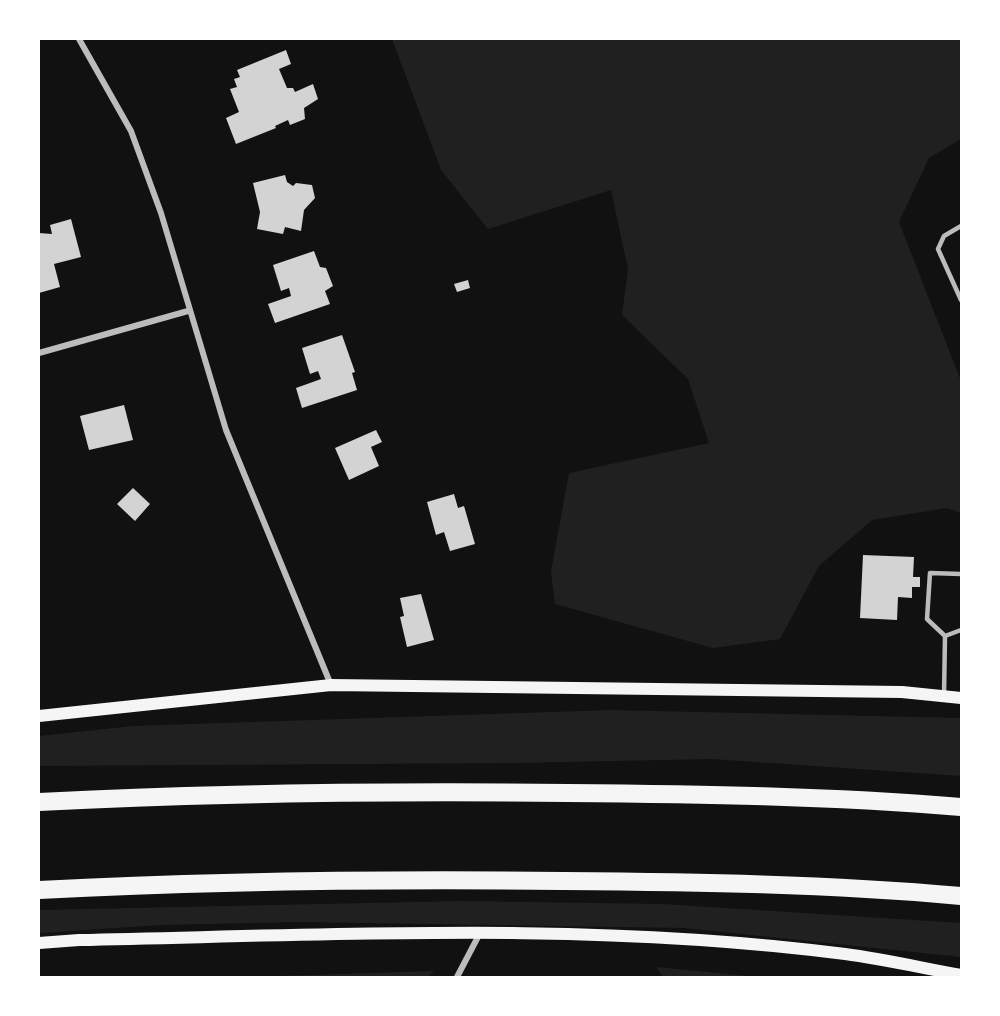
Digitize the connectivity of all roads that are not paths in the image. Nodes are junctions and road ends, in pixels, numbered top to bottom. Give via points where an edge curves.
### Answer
1 (80, 39) edge
2 (961, 226) edge
3 (959, 292) edge
4 (961, 300) edge
5 (188, 311) junction
6 (39, 353) edge
7 (961, 574) edge
8 (961, 630) edge
9 (945, 636) junction
10 (331, 685) junction
11 (944, 696) junction
12 (961, 698) edge
13 (39, 716) edge
14 (39, 802) edge
15 (961, 807) edge
16 (39, 890) edge
17 (961, 896) edge
18 (480, 933) junction
19 (39, 943) edge
20 (961, 975) edge
21 (457, 977) edge

1 - 5 street via 131,131 161,213
2 - 3 lane via 944,236 938,249
3 - 4 lane
5 - 6 street
5 - 10 street via 226,430
7 - 9 lane via 930,573 927,619
8 - 9 lane
9 - 11 lane
10 - 11 main road via 902,692
10 - 13 main road
11 - 12 main road
14 - 15 highway via 170,795 436,792 700,794
16 - 17 highway via 173,883 436,879 698,882
18 - 19 main road
18 - 20 main road via 677,939 845,954
18 - 21 street

